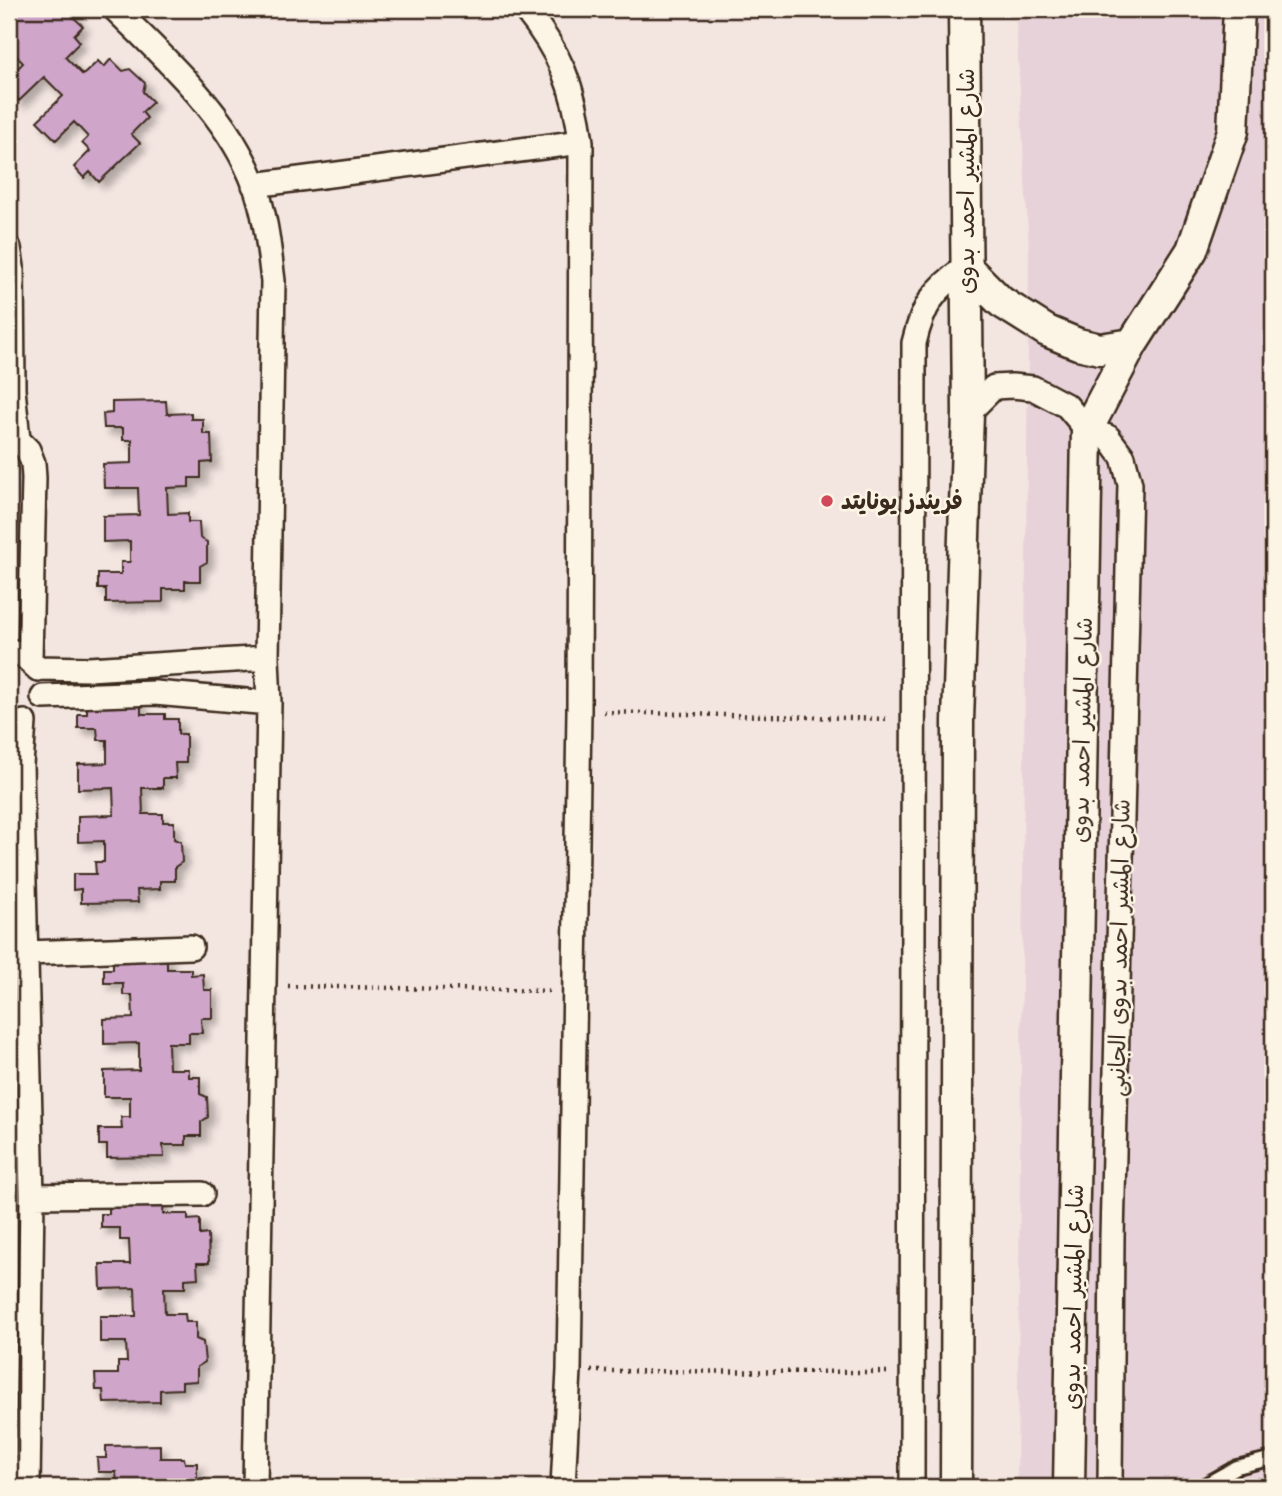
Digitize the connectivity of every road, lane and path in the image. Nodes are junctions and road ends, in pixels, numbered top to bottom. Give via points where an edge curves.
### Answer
1 (115, 9) edge
2 (525, 9) edge
3 (964, 9) edge
4 (1239, 9) edge
5 (581, 142) junction
6 (254, 185) junction
7 (9, 248) edge
8 (966, 267) junction
9 (1132, 344) junction
10 (11, 389) edge
11 (968, 413) junction
12 (1087, 429) junction
13 (12, 443) edge
14 (25, 659) edge
15 (267, 659) junction
16 (43, 697) junction
17 (269, 703) junction
18 (579, 711) junction
19 (912, 719) junction
20 (17, 724) edge
21 (191, 947) dead end
22 (27, 953) junction
23 (262, 986) junction
24 (575, 992) junction
25 (19, 1103) edge
26 (202, 1194) dead end
27 (32, 1196) junction
28 (569, 1370) junction
29 (914, 1372) junction
30 (19, 1378) edge
31 (1273, 1458) edge
32 (28, 1487) edge
33 (255, 1487) edge
34 (563, 1487) edge
35 (912, 1487) edge
36 (956, 1487) edge
37 (1069, 1487) edge
38 (1110, 1487) edge
39 (1201, 1487) edge

1 - 6 street via 212,110
2 - 5 street via 565,73 577,108
3 - 8 street, شارع المشير احمد بدوى
4 - 9 street, شارع المشير احمد بدوى via 1233,131 1192,250
5 - 6 street
5 - 18 street
6 - 15 street via 273,281
7 - 10 street
8 - 9 street via 1001,302 1047,331 1100,349
8 - 11 street, شارع المشير احمد بدوى
8 - 19 street via 930,298 915,344
9 - 12 street, شارع المشير احمد بدوى
10 - 13 street
11 - 12 street, شارع المشير احمد بدوى الجانبى via 994,387 1033,388 1067,406
11 - 36 street, شارع المشير احمد بدوى via 958,735
12 - 37 street, شارع المشير احمد بدوى
12 - 38 street, شارع المشير احمد بدوى الجانبى via 1108,437 1123,457 1130,484
13 - 14 street via 28,450 34,478
14 - 15 street via 89,669
14 - 16 street via 44,687
15 - 17 street
16 - 17 street via 155,693
16 - 20 street via 36,712
17 - 23 street
18 - 19 path
18 - 24 street
19 - 29 street
20 - 22 street
21 - 22 street
22 - 25 street
23 - 24 path
23 - 33 street
24 - 28 street
25 - 27 street
26 - 27 street
27 - 30 street
28 - 29 path
28 - 34 street
29 - 35 street
30 - 32 street
31 - 39 lane via 1237,1467

